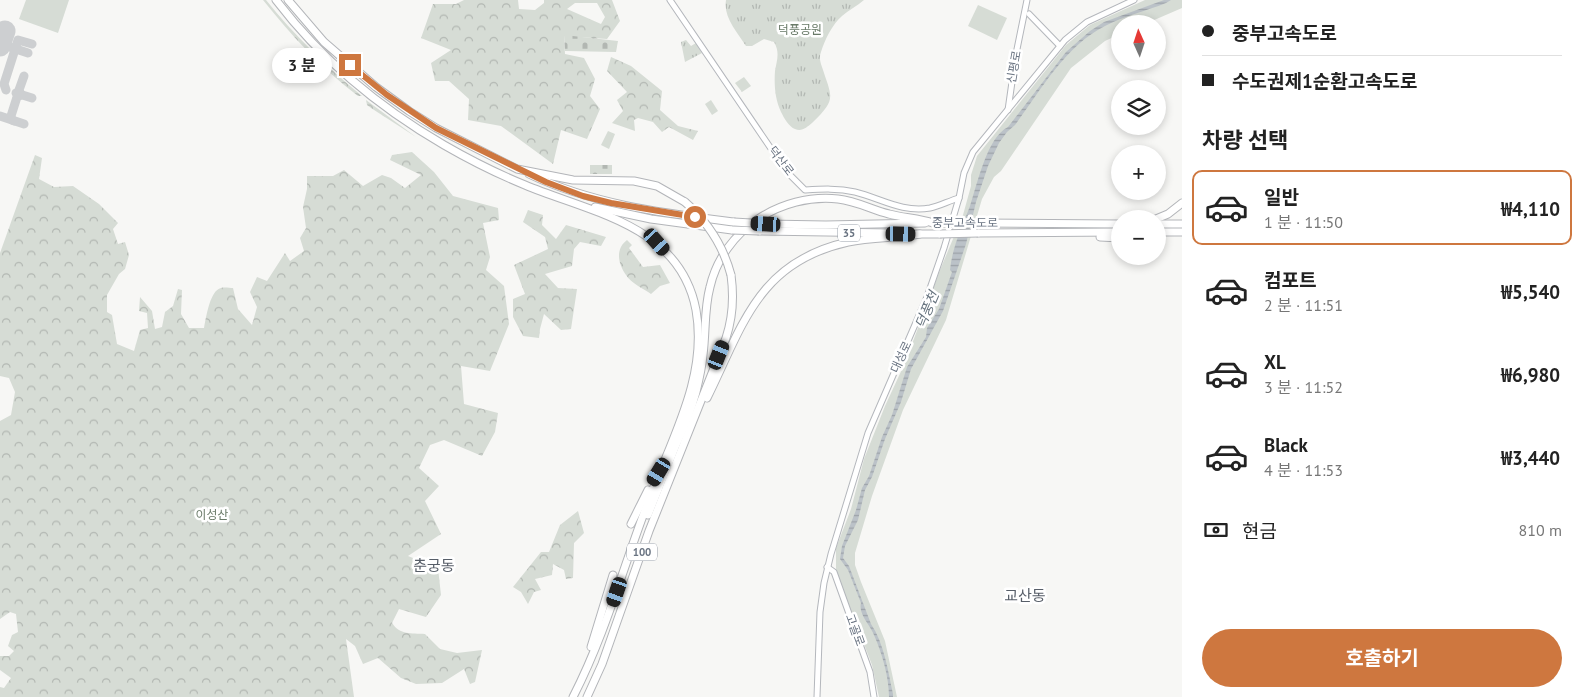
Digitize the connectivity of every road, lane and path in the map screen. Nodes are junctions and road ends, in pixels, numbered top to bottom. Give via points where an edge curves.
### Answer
1 (276, 0) edge
2 (288, 0) edge
3 (670, 0) edge
4 (1028, 0) edge
5 (1134, 0) edge
6 (1027, 19) junction
7 (1060, 46) junction
8 (1008, 110) junction
9 (517, 169) junction
10 (959, 198) junction
11 (575, 203) junction
12 (1167, 204) dead end
13 (1182, 204) edge
14 (1166, 212) edge
15 (1166, 215) edge
16 (934, 223) junction
17 (1111, 224) edge
18 (1166, 224) edge
19 (1182, 224) edge
20 (1111, 232) edge
21 (1166, 232) edge
22 (1182, 232) edge
23 (1052, 233) junction
24 (920, 234) junction
25 (1111, 238) edge
26 (685, 441) junction
27 (659, 472) junction
28 (631, 524) dead end
29 (630, 555) junction
30 (827, 567) junction
31 (613, 574) dead end
32 (824, 583) junction
33 (838, 584) junction
34 (588, 659) junction
35 (573, 697) edge
36 (587, 697) edge
37 (817, 697) edge
38 (874, 697) edge

1 - 11 highway, 100 via 318,48 370,95 406,122 491,170
2 - 9 highway, 100 via 324,42 390,96 436,128
3 - 10 street, 덕산로 via 776,156 805,190 856,192 890,205 917,209 931,208
4 - 6 street, 신평로
5 - 7 street, 대성로 via 1087,22
6 - 7 street via 1035,22
6 - 8 street, 신평로 via 1016,54
7 - 8 street, 대성로
8 - 10 street, 대성로 via 973,152
9 - 16 highway, 중부고속도로 / 35, bridge via 560,188 611,203 676,215 766,224
9 - 26 highway, 100, bridge via 574,180 634,181 657,186 685,202 715,236 732,275 733,307 730,325
10 - 30 street, 대성로 via 927,297 868,433
11 - 24 highway, 중부고속도로 / 35, bridge via 652,219 732,230
11 - 27 highway, 100 via 657,242 683,274 693,299 698,322 693,380 686,407
12 - 14 highway
13 - 15 highway
16 - 17 highway, 중부고속도로 / 35, bridge
16 - 29 highway via 827,198 790,203 766,214 736,238 715,270 710,287 701,369 691,408
18 - 19 highway
20 - 23 highway, 중부고속도로 / 35
21 - 22 highway
23 - 24 highway, 중부고속도로 / 35, bridge
23 - 25 highway
24 - 26 highway via 864,239 830,247 779,274 745,318
26 - 36 highway, 100
27 - 28 highway
27 - 29 highway, 100
29 - 34 highway, 100
30 - 32 street, 대성로
30 - 33 street, 고골로 via 834,572
31 - 34 highway
32 - 33 street via 834,578
32 - 37 street, 대성로 via 819,621
33 - 38 street, 고골로 via 870,672
34 - 35 highway, 100

